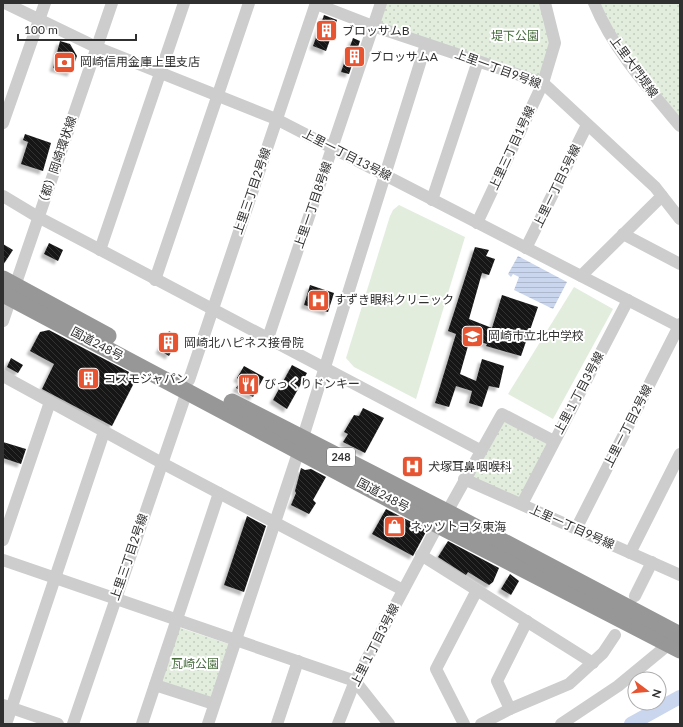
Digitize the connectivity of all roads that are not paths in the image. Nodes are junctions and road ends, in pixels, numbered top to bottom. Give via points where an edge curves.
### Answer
1 (5, 3) edge
2 (45, 3) edge
3 (112, 3) edge
4 (184, 3) edge
5 (249, 3) edge
6 (316, 3) edge
7 (381, 3) edge
8 (546, 3) edge
9 (594, 3) edge
10 (39, 20) junction
11 (373, 26) junction
12 (426, 44) junction
13 (96, 47) junction
14 (478, 61) junction
15 (161, 72) junction
16 (543, 83) junction
17 (218, 95) junction
18 (276, 119) junction
19 (3, 123) edge
20 (587, 125) junction
21 (680, 126) edge
22 (332, 147) junction
23 (386, 176) junction
24 (3, 196) edge
25 (662, 196) junction
26 (432, 200) junction
27 (38, 217) junction
28 (680, 219) edge
29 (477, 223) junction
30 (623, 234) junction
31 (526, 248) junction
32 (100, 250) junction
33 (680, 264) edge
34 (581, 276) junction
35 (155, 280) junction
36 (8, 289) edge
37 (628, 300) junction
38 (212, 309) junction
39 (3, 321) edge
40 (680, 326) edge
41 (268, 338) junction
42 (325, 369) junction
43 (3, 376) edge
44 (188, 385) junction
45 (50, 402) junction
46 (104, 432) junction
47 (554, 441) junction
48 (301, 444) junction
49 (480, 450) junction
50 (680, 454) edge
51 (162, 463) junction
52 (464, 479) junction
53 (219, 493) junction
54 (522, 504) junction
55 (442, 518) junction
56 (276, 522) junction
57 (576, 529) junction
58 (3, 540) edge
59 (630, 553) junction
60 (421, 555) junction
61 (3, 560) edge
62 (652, 562) junction
63 (680, 575) edge
64 (55, 578) junction
65 (403, 590) junction
66 (477, 590) junction
67 (635, 596) dead end
68 (115, 598) junction
69 (177, 620) junction
70 (527, 621) junction
71 (615, 635) dead end
72 (677, 638) edge
73 (236, 640) junction
74 (298, 661) junction
75 (593, 663) junction
76 (355, 682) junction
77 (155, 685) junction
78 (214, 704) junction
79 (7, 707) edge
80 (510, 709) junction
81 (6, 724) edge
82 (58, 724) edge
83 (72, 724) edge
84 (142, 724) edge
85 (208, 724) edge
86 (277, 724) edge
87 (338, 724) edge
88 (389, 724) edge
89 (464, 724) edge
90 (481, 724) edge
91 (562, 724) edge

1 - 10 street, 上里一丁目13号線
2 - 10 street
3 - 13 street, （都）岡崎環状線
4 - 15 street
5 - 17 street
6 - 11 street, 上里一丁目9号線
6 - 18 street, 上里三丁目2号線
7 - 11 street, 上里一丁目8号線
8 - 16 street, 上里三丁目1号線 via 555,43
9 - 21 street, 上里大門堤線 via 615,43
10 - 13 street, 上里一丁目13号線
10 - 19 street
11 - 12 street, 上里一丁目9号線
11 - 22 street, 上里一丁目8号線
12 - 14 street, 上里一丁目9号線
12 - 23 street
13 - 15 street, 上里一丁目13号線
13 - 27 street, （都）岡崎環状線
14 - 16 street, 上里一丁目9号線
14 - 26 street
15 - 17 street, 上里一丁目13号線
15 - 32 street
16 - 20 street, 上里一丁目9号線
16 - 29 street, 上里三丁目1号線
17 - 18 street, 上里一丁目13号線
17 - 35 street
18 - 22 street, 上里一丁目13号線
18 - 38 street, 上里三丁目2号線
20 - 25 street, 上里一丁目9号線
20 - 31 street, 上里一丁目5号線
22 - 23 street, 上里一丁目13号線
22 - 41 street, 上里一丁目8号線
23 - 26 street, 上里一丁目13号線
23 - 42 street
24 - 27 street
25 - 28 street, 上里一丁目9号線
25 - 30 street
26 - 29 street, 上里一丁目13号線
27 - 32 street
27 - 36 street, （都）岡崎環状線
29 - 31 street, 上里一丁目13号線
30 - 33 street
30 - 34 street
31 - 34 street, 上里一丁目13号線
32 - 35 street
34 - 37 street, 上里一丁目13号線
35 - 38 street
36 - 39 street, （都）岡崎環状線
36 - 44 highway, 国道248号 / 248
37 - 40 street, 上里一丁目13号線
37 - 47 street, 上里１丁目3号線
38 - 41 street
38 - 44 street, 上里三丁目2号線
40 - 57 street, 上里一丁目2号線
41 - 42 street
42 - 48 street
42 - 49 street
43 - 45 street
44 - 48 highway, 国道248号 / 248
44 - 51 street, 上里三丁目2号線
45 - 46 street
45 - 58 street
46 - 51 street
46 - 64 street
47 - 49 street, 上里１丁目3号線 via 502,414
47 - 54 street
48 - 55 highway, 国道248号 / 248
48 - 56 street
49 - 52 street, 上里１丁目3号線
50 - 59 street
51 - 53 street
51 - 68 street, 上里三丁目2号線
52 - 54 street, 上里一丁目9号線
52 - 55 street, 上里１丁目3号線
53 - 56 street
53 - 69 street
54 - 57 street, 上里一丁目9号線
55 - 60 street, 上里１丁目3号線
55 - 72 highway, 国道248号 / 248
56 - 65 street
56 - 73 street
57 - 59 street, 上里一丁目9号線
59 - 62 street, 上里一丁目9号線
60 - 65 street, 上里１丁目3号線
60 - 66 street
61 - 64 street
62 - 63 street, 上里一丁目9号線
62 - 67 street
64 - 68 street
64 - 79 street
65 - 76 street, 上里１丁目3号線
66 - 70 street
66 - 89 street via 436,669
68 - 69 street
68 - 83 street, 上里三丁目2号線
69 - 73 street
69 - 77 street
70 - 75 street
70 - 80 street via 497,681
71 - 75 street
72 - 91 street via 618,686
73 - 74 street
73 - 78 street
74 - 76 street
74 - 86 street
75 - 80 street via 569,684
76 - 87 street, 上里１丁目3号線
76 - 88 street
77 - 78 street
77 - 84 street
78 - 85 street
79 - 81 street
79 - 82 street
80 - 90 street

